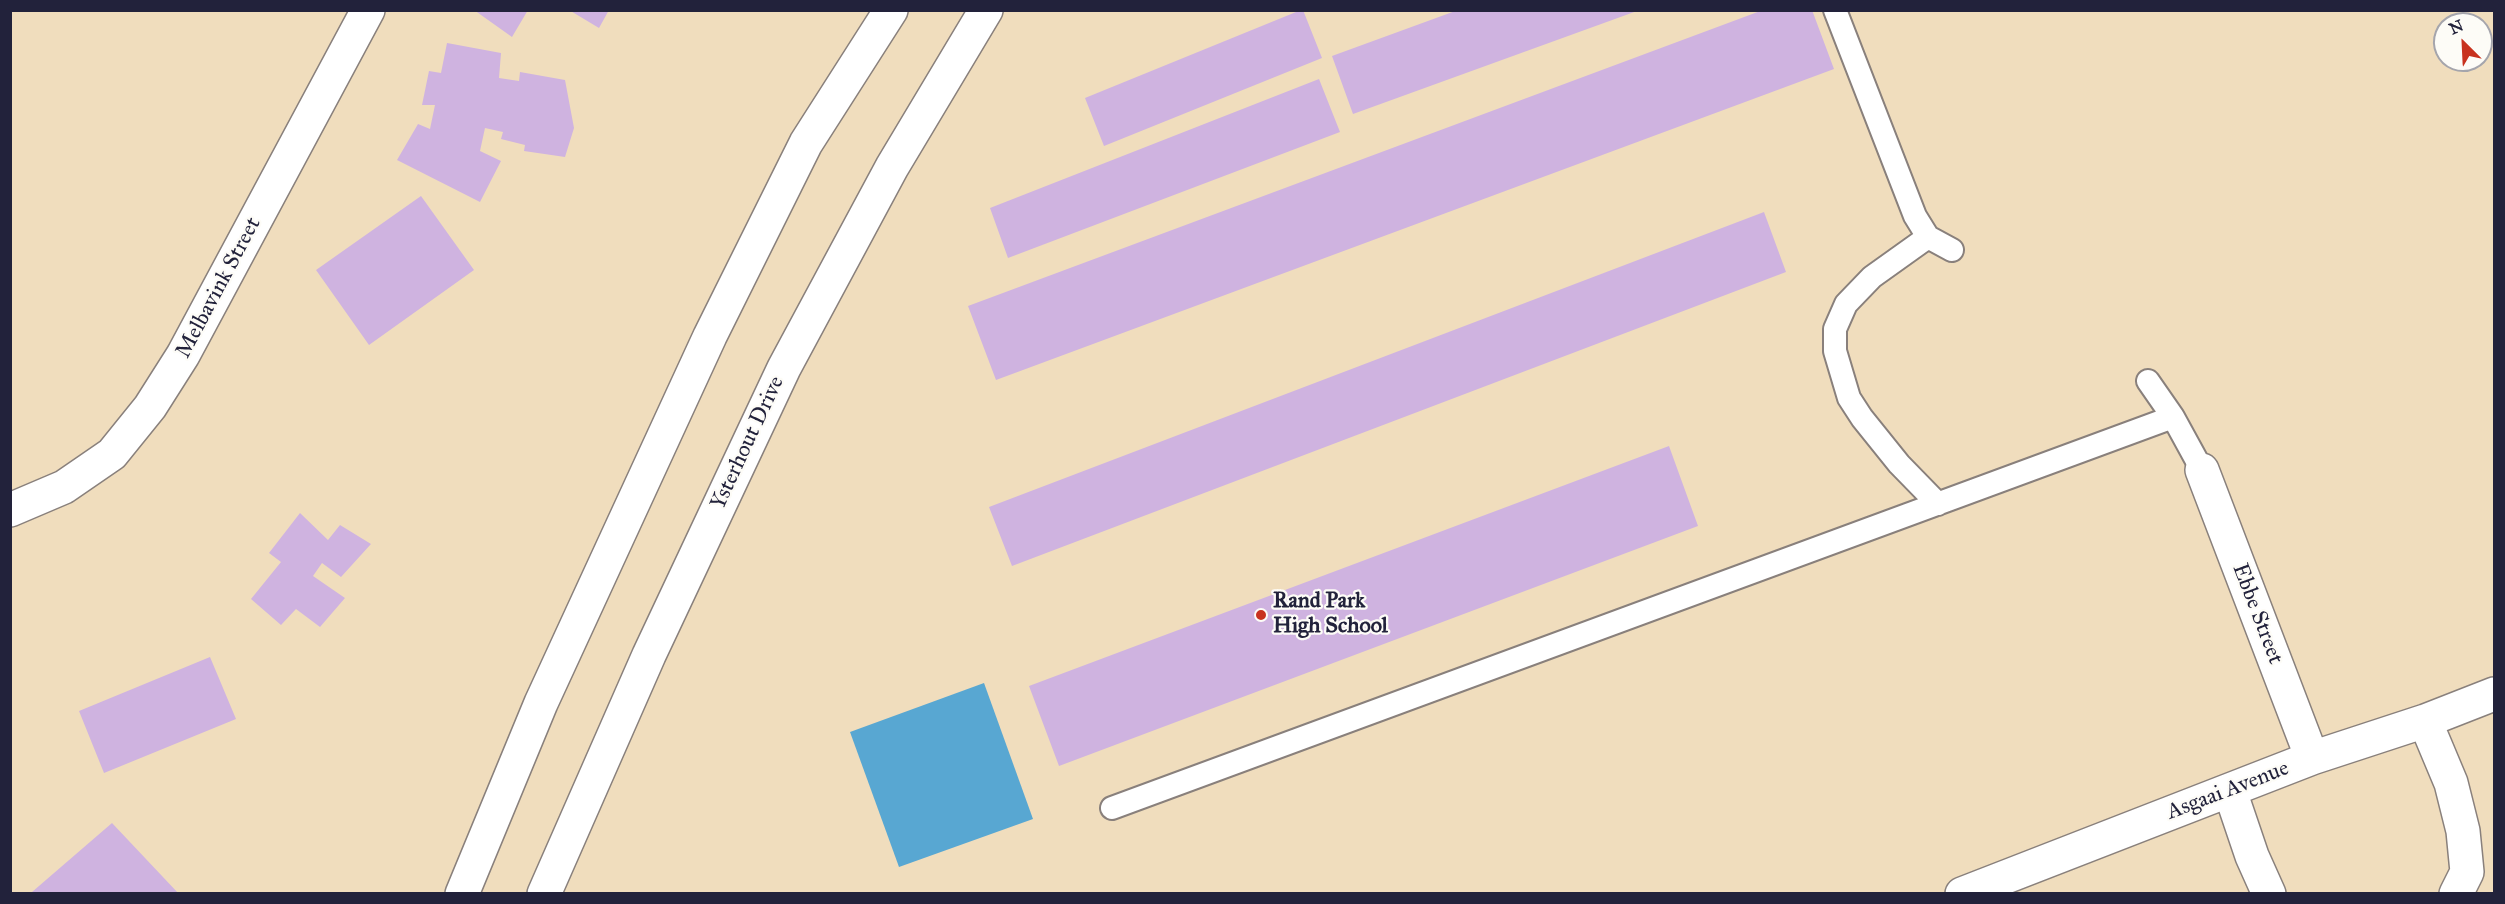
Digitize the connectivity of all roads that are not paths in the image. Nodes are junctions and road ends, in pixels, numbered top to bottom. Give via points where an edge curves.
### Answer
1 (368, 10) edge
2 (891, 10) edge
3 (986, 10) edge
4 (1835, 10) edge
5 (1928, 237) junction
6 (1952, 250) dead end
7 (2148, 381) dead end
8 (2173, 417) junction
9 (2202, 470) joint
10 (1938, 504) junction
11 (10, 510) edge
12 (2494, 694) edge
13 (2425, 721) junction
14 (2312, 758) junction
15 (2230, 791) junction
16 (1112, 808) dead end
17 (462, 894) edge
18 (544, 894) edge
19 (1962, 894) edge
20 (2269, 894) edge
21 (2456, 894) edge

1 - 11 main road, Melbavink Street via 183,356 150,406 112,454 64,487
2 - 17 main road via 806,143 710,336 542,703
3 - 18 main road, Ysterhout Drive via 892,167 784,368 649,655
4 - 5 lane via 1904,192
5 - 6 lane
5 - 10 lane via 1872,277 1846,304 1835,329 1835,351 1849,398 1862,418
7 - 8 lane
8 - 9 lane
8 - 10 lane
9 - 14 main road, Ebbe Street
10 - 16 lane
12 - 13 main road, Asgaai Avenue
13 - 14 main road, Asgaai Avenue
13 - 21 main road via 2451,783 2463,831 2467,872
14 - 15 main road, Asgaai Avenue
15 - 19 main road, Asgaai Avenue
15 - 20 main road

